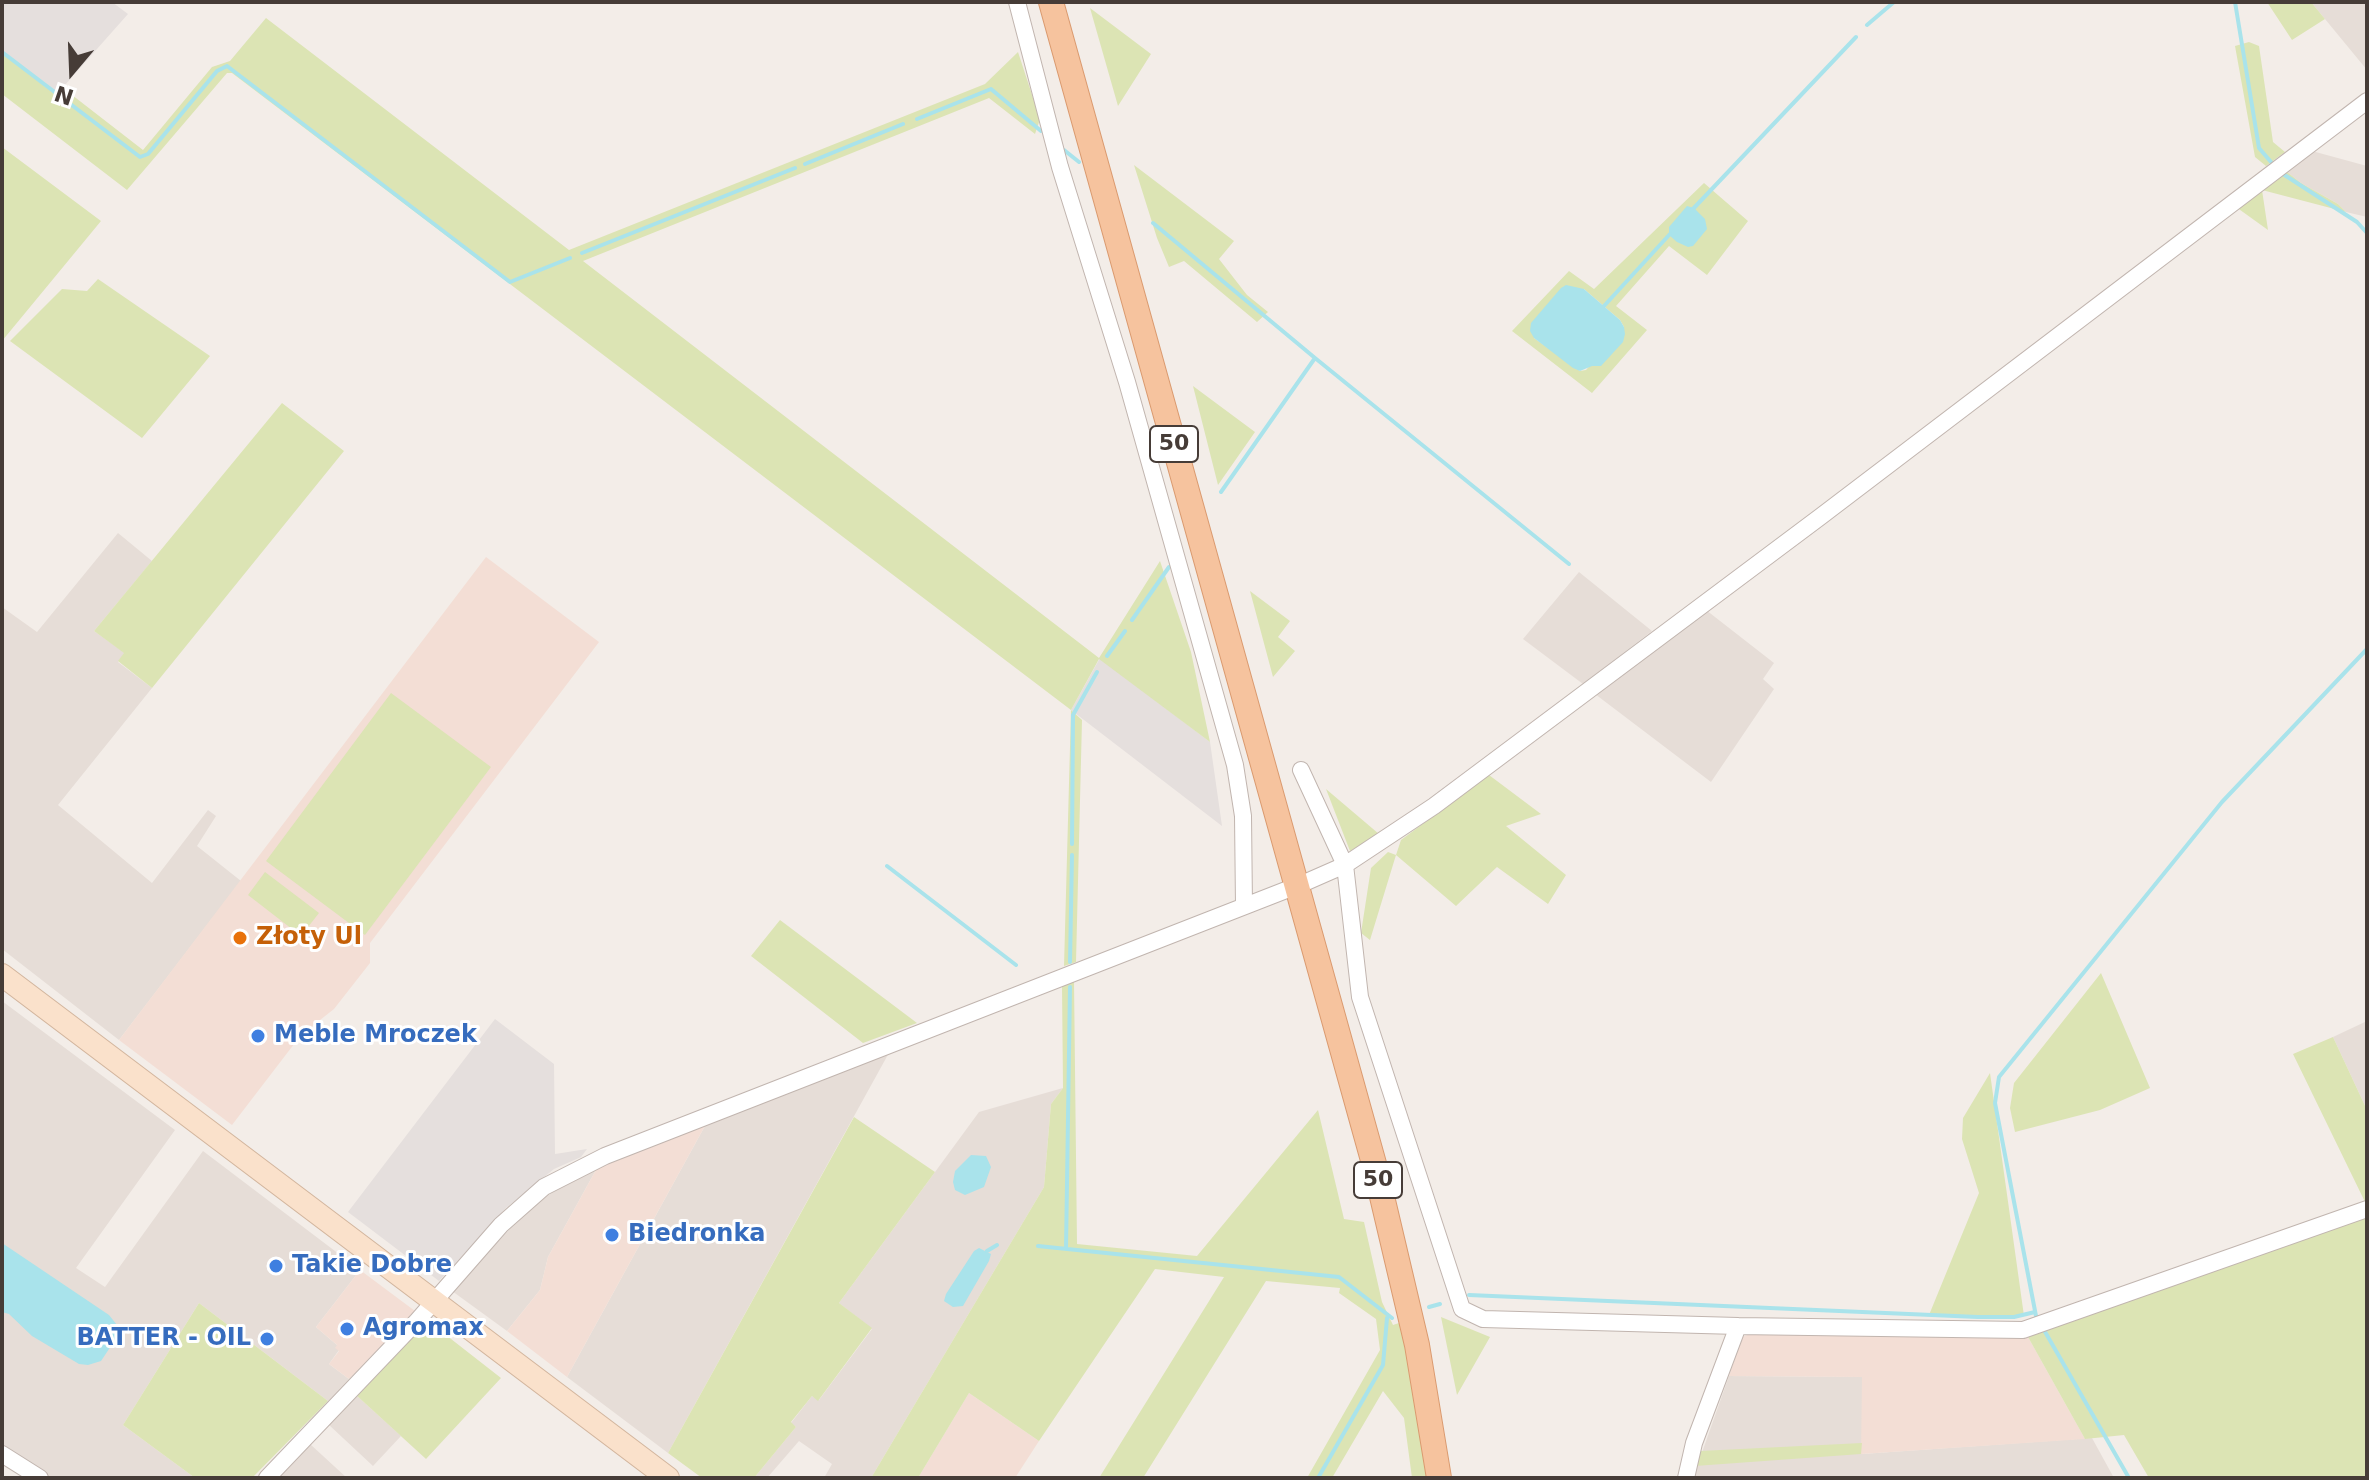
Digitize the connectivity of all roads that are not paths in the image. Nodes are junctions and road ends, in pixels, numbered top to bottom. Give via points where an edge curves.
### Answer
1 (1017, 2) edge
2 (1051, 2) edge
3 (2367, 101) edge
4 (1301, 770) dead end
5 (1345, 865) junction
6 (1297, 886) junction
7 (1244, 906) junction
8 (2, 975) edge
9 (2367, 1209) edge
10 (434, 1301) junction
11 (1738, 1326) junction
12 (2, 1454) edge
13 (40, 1478) edge
14 (267, 1478) edge
15 (668, 1478) edge
16 (1439, 1478) edge
17 (1686, 1478) edge

1 - 7 street via 1235,765 1243,816
2 - 6 main road, 50
3 - 5 street via 1459,788
4 - 5 street
5 - 6 street
5 - 11 street via 1360,997 1462,1309 1483,1319
6 - 7 street
6 - 16 main road, 50 via 1392,1235
7 - 10 street via 575,1170 530,1198
8 - 10 street
9 - 11 street via 2023,1330
10 - 14 street
10 - 15 street
11 - 17 street
12 - 13 street

